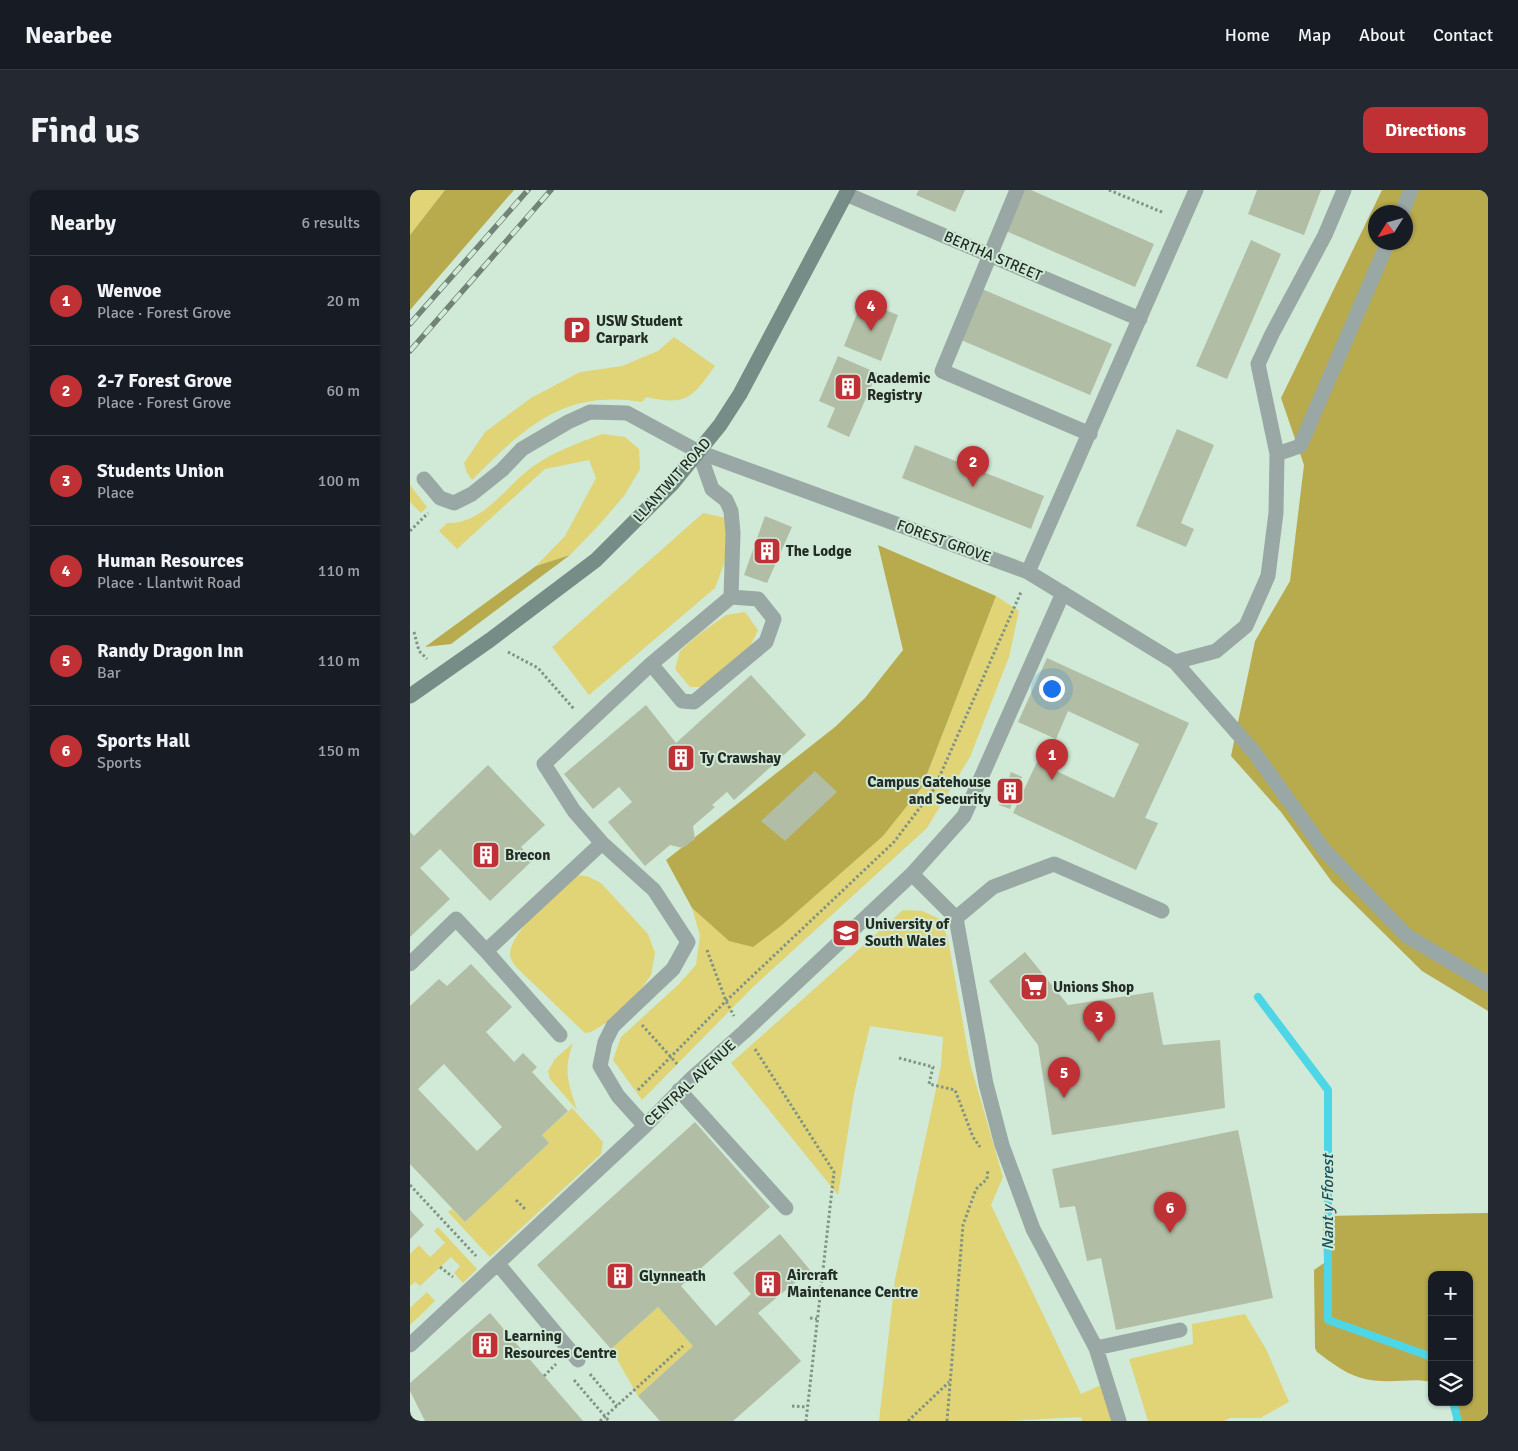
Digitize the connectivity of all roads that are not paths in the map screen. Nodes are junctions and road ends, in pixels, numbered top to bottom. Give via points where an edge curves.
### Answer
1 (1017, 190) edge
2 (1196, 190) edge
3 (1344, 190) edge
4 (1411, 190) edge
5 (847, 192) edge
6 (1405, 205) edge
7 (1385, 250) edge
8 (990, 255) junction
9 (1140, 319) junction
10 (1090, 434) junction
11 (699, 452) junction
12 (1277, 454) junction
13 (424, 479) dead end
14 (1028, 572) junction
15 (1063, 593) junction
16 (731, 597) junction
17 (1175, 662) junction
18 (651, 664) junction
19 (410, 696) edge
20 (602, 843) junction
21 (912, 874) junction
22 (1162, 911) dead end
23 (956, 918) junction
24 (486, 951) junction
25 (410, 964) edge
26 (1488, 984) edge
27 (560, 1035) dead end
28 (679, 1090) junction
29 (645, 1126) junction
30 (786, 1208) dead end
31 (494, 1267) junction
32 (1180, 1330) dead end
33 (410, 1345) edge
34 (1096, 1348) junction
35 (578, 1360) dead end
36 (1119, 1421) edge

1 - 8 street
2 - 9 street
3 - 12 street via 1325,235 1258,364
4 - 6 street
5 - 8 street, BERTHA STREET
5 - 11 main road, LLANTWIT ROAD via 740,394
7 - 12 street via 1300,446
8 - 9 street, BERTHA STREET
8 - 10 street via 942,370
9 - 10 street
10 - 14 street
11 - 13 street, FOREST GROVE via 628,413 590,412 522,449 495,476 454,503 440,498
11 - 14 street, FOREST GROVE
11 - 16 street via 712,489 726,500 731,511
11 - 19 main road, LLANTWIT ROAD via 672,484 596,560
12 - 17 street via 1276,513 1268,576 1246,626 1216,651
14 - 15 street, FOREST GROVE
15 - 17 street, FOREST GROVE
15 - 21 street, CENTRAL AVENUE via 964,816
16 - 18 street
16 - 18 street via 758,599 774,619 766,642 694,702 682,701
17 - 26 street, FOREST GROVE via 1254,752 1324,850 1407,936
18 - 20 street via 544,764 574,811
20 - 24 street
20 - 29 street via 654,890 688,942 673,969 613,1026 605,1042 600,1066 618,1096
21 - 23 street
21 - 28 street, CENTRAL AVENUE
22 - 23 street via 1054,864 993,886
23 - 34 street via 986,1084 1002,1145 1033,1230
24 - 25 street via 456,919
24 - 27 street
28 - 29 street, CENTRAL AVENUE
28 - 30 street
29 - 31 street, CENTRAL AVENUE
31 - 33 street, CENTRAL AVENUE
31 - 35 street
32 - 34 street
34 - 36 street

